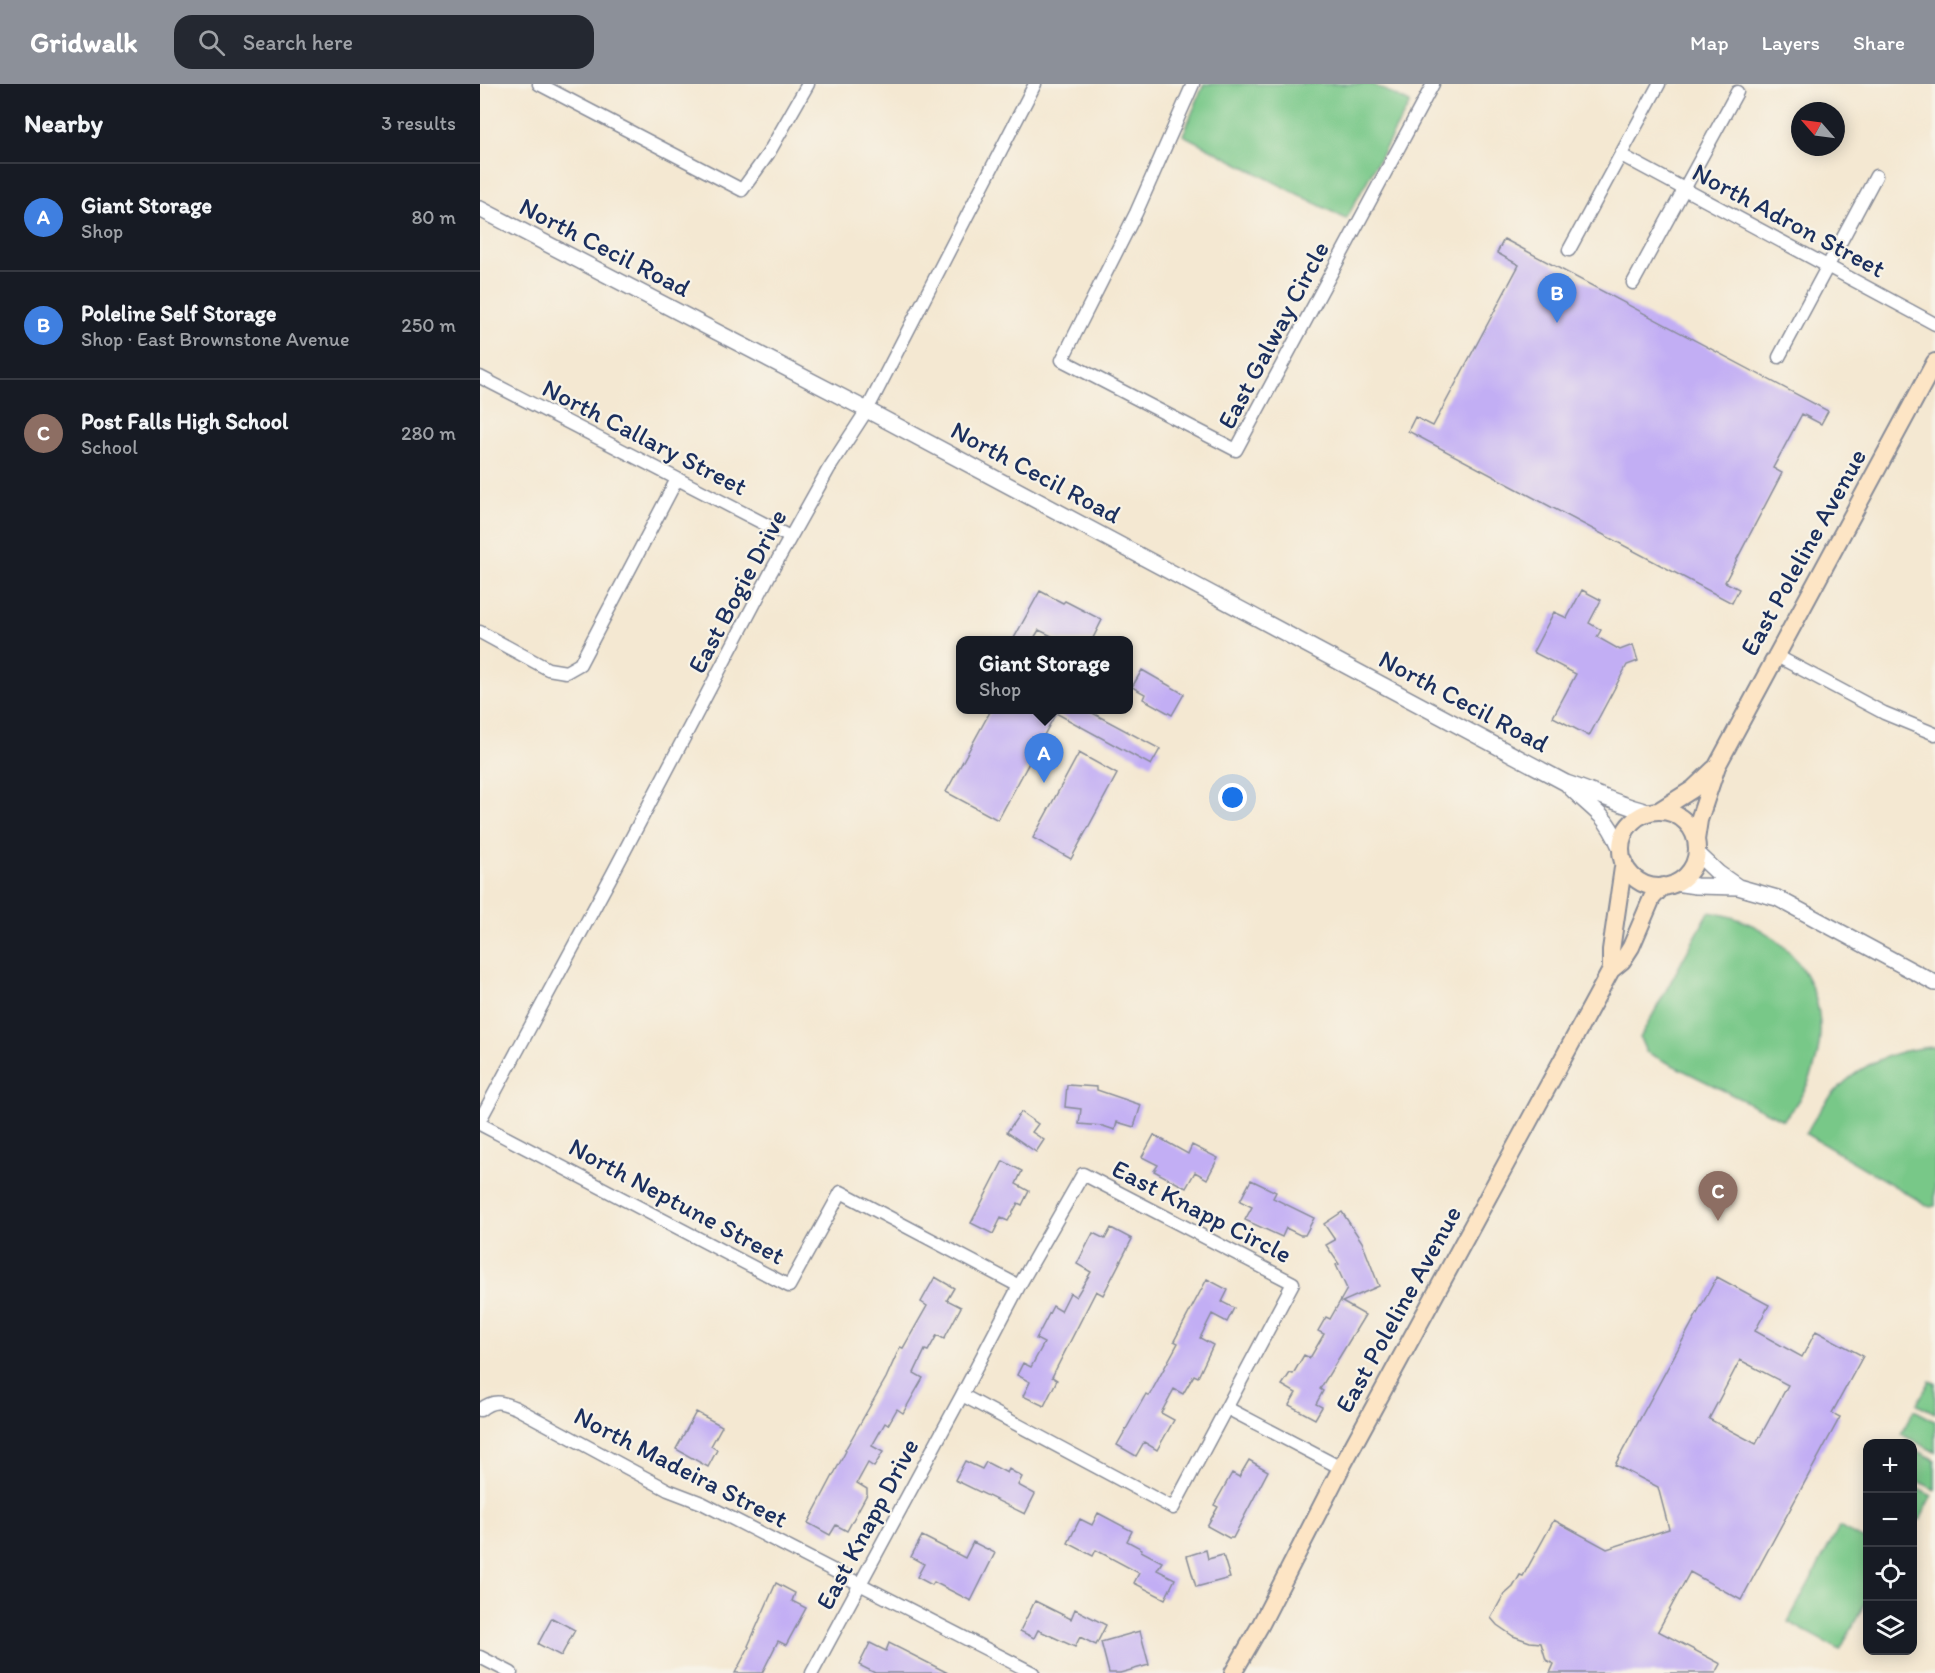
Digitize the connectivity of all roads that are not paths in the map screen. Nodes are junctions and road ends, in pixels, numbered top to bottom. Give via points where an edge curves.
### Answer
1 (539, 84) edge
2 (808, 84) edge
3 (1035, 84) edge
4 (1193, 84) edge
5 (1433, 84) edge
6 (1659, 84) edge
7 (1737, 93) dead end
8 (1621, 154) junction
9 (1876, 176) dead end
10 (1684, 189) junction
11 (480, 209) edge
12 (1569, 250) dead end
13 (1827, 266) junction
14 (1633, 283) dead end
15 (1935, 324) edge
16 (1779, 357) dead end
17 (1935, 362) edge
18 (480, 377) edge
19 (867, 410) junction
20 (677, 479) junction
21 (790, 537) junction
22 (480, 632) edge
23 (1775, 655) junction
24 (1935, 734) edge
25 (1717, 766) junction
26 (1566, 783) junction
27 (1654, 811) junction
28 (1696, 847) junction
29 (1622, 855) junction
30 (1669, 885) junction
31 (1738, 887) junction
32 (1611, 970) junction
33 (1935, 983) edge
34 (480, 1122) edge
35 (1019, 1286) junction
36 (962, 1395) junction
37 (1227, 1408) junction
38 (480, 1410) edge
39 (1341, 1468) junction
40 (861, 1584) junction
41 (480, 1657) edge
42 (511, 1673) edge
43 (812, 1673) edge
44 (1033, 1673) edge
45 (1233, 1673) edge

1 - 2 street via 742,190 768,154
3 - 19 street, East Bogie Drive
4 - 5 street, East Galway Circle via 1136,213 1062,360 1236,450
6 - 8 street
7 - 10 street
8 - 10 street, North Adron Street
8 - 12 street
9 - 13 street
10 - 13 street, North Adron Street
10 - 14 street
11 - 19 street, North Cecil Road
13 - 15 street, North Adron Street
13 - 16 street
17 - 23 main road, East Poleline Avenue
18 - 20 street, North Callary Street
19 - 21 street, East Bogie Drive
19 - 26 street, North Cecil Road
20 - 21 street, North Callary Street
20 - 22 street via 580,664 566,672 548,669
21 - 34 street, East Bogie Drive
23 - 24 street via 1884,713
23 - 25 main road, East Poleline Avenue
25 - 27 main road, East Poleline Avenue via 1693,789
25 - 28 main road, East Poleline Avenue via 1699,820
26 - 27 street, North Cecil Road via 1611,801
26 - 29 street, North Cecil Road via 1601,816
27 - 28 main road via 1683,819 1691,828
27 - 29 main road via 1637,818 1629,827 1623,837
28 - 30 main road via 1693,865 1686,876
28 - 31 street via 1718,873
29 - 30 main road via 1629,872 1638,880 1650,885
29 - 32 main road, East Poleline Avenue
30 - 31 street
30 - 32 main road, East Poleline Avenue via 1652,898 1631,947
31 - 33 street via 1777,898
32 - 39 main road, East Poleline Avenue
34 - 35 street, North Neptune Street via 789,1286 841,1192
35 - 36 street, East Knapp Circle
35 - 37 street, East Knapp Circle via 1083,1174 1293,1283
36 - 37 street, East Knapp Circle via 1173,1508
36 - 40 street, East Knapp Drive
37 - 39 street
38 - 40 street, North Madeira Street via 487,1404 501,1402 516,1408 668,1490 702,1503
39 - 45 main road, East Poleline Avenue
40 - 43 street, East Knapp Drive
40 - 44 street, North Madeira Street
41 - 42 street

